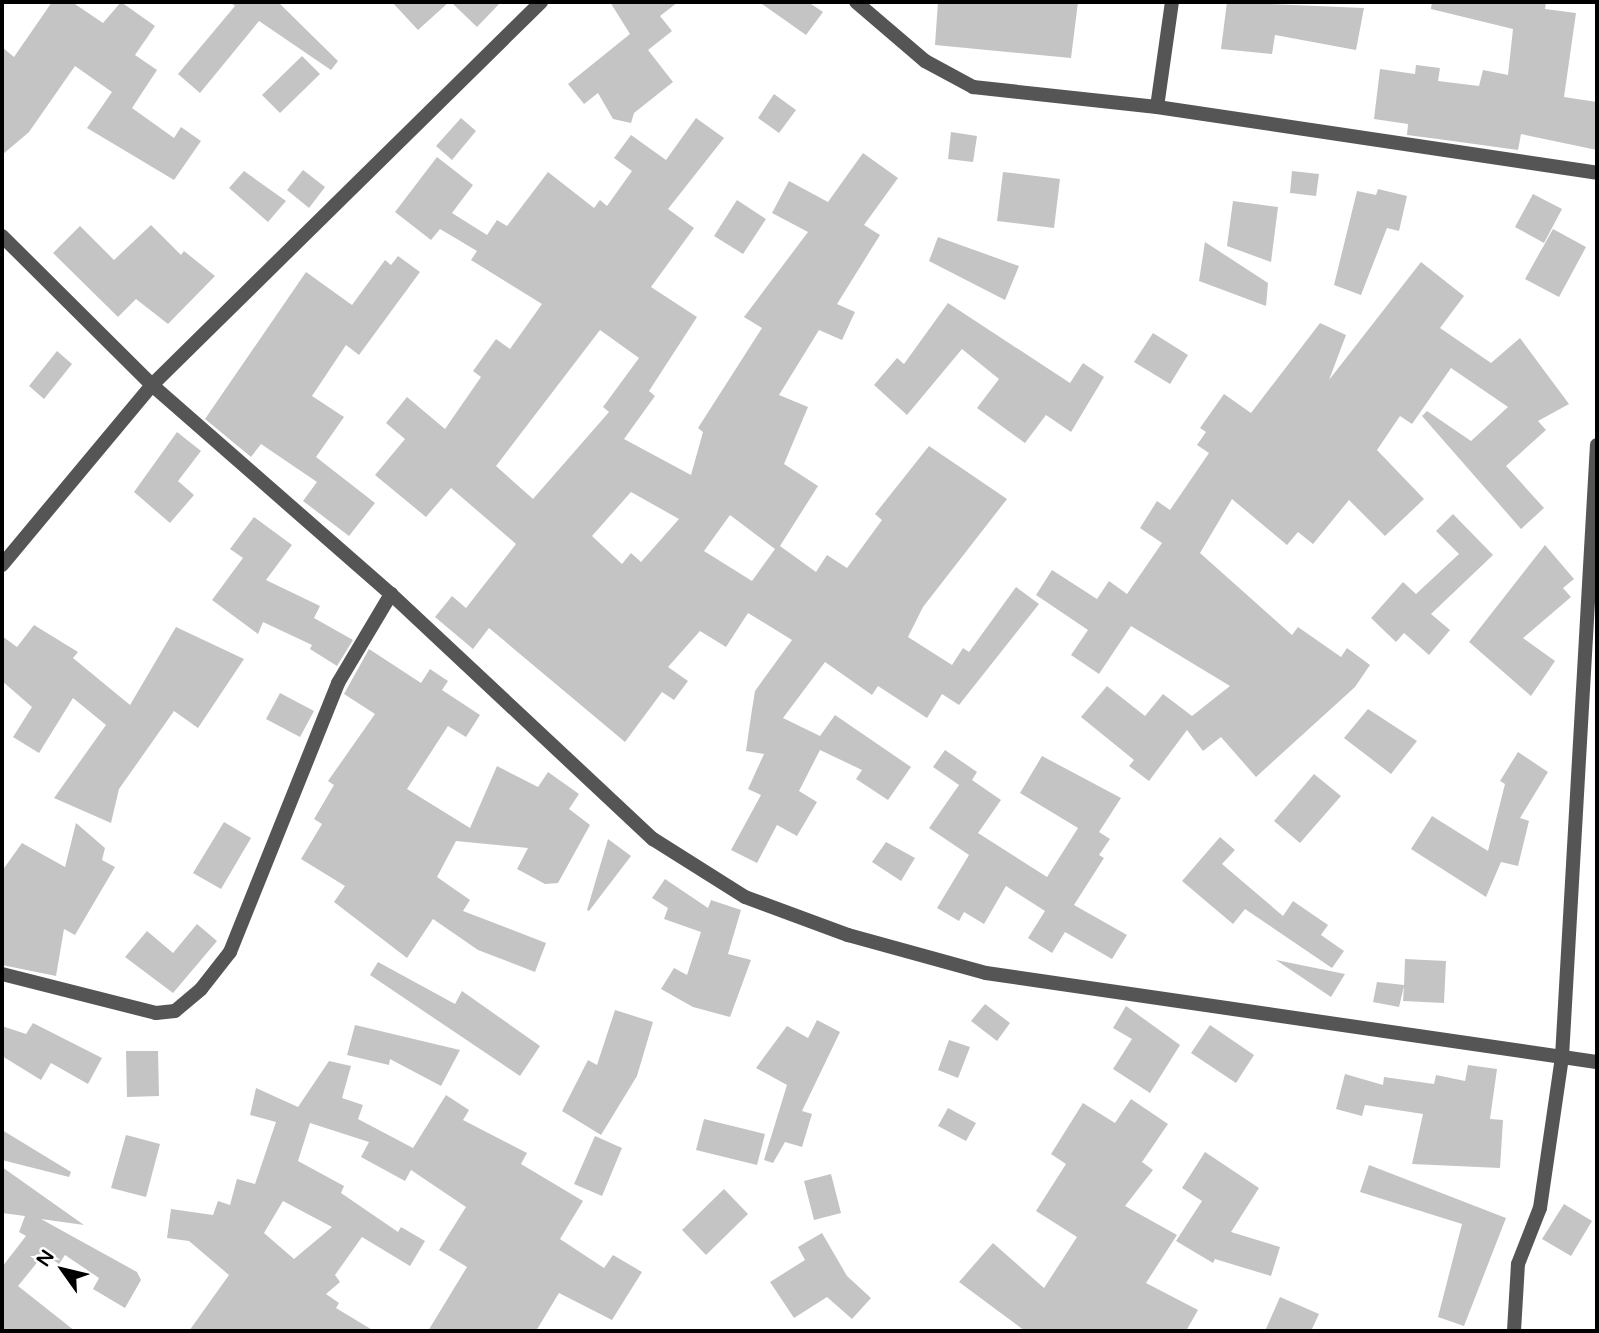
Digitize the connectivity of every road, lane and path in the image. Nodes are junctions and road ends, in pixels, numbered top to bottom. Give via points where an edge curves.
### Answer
1 (541, 2) edge
2 (856, 2) edge
3 (1172, 2) edge
4 (1157, 107) junction
5 (1597, 173) edge
6 (2, 236) edge
7 (152, 385) junction
8 (1597, 445) edge
9 (2, 565) edge
10 (391, 594) junction
11 (2, 974) edge
12 (1562, 1057) junction
13 (1597, 1062) edge
14 (1514, 1331) edge

1 - 7 street
2 - 4 street via 925,61 973,87
3 - 4 street
4 - 5 street
6 - 7 street
7 - 9 street
7 - 10 street
8 - 12 street
10 - 11 street via 338,683 230,951 201,989 175,1011 156,1013
10 - 12 street via 653,839 745,897 848,935 986,973
12 - 13 street
12 - 14 street via 1540,1208 1518,1264

